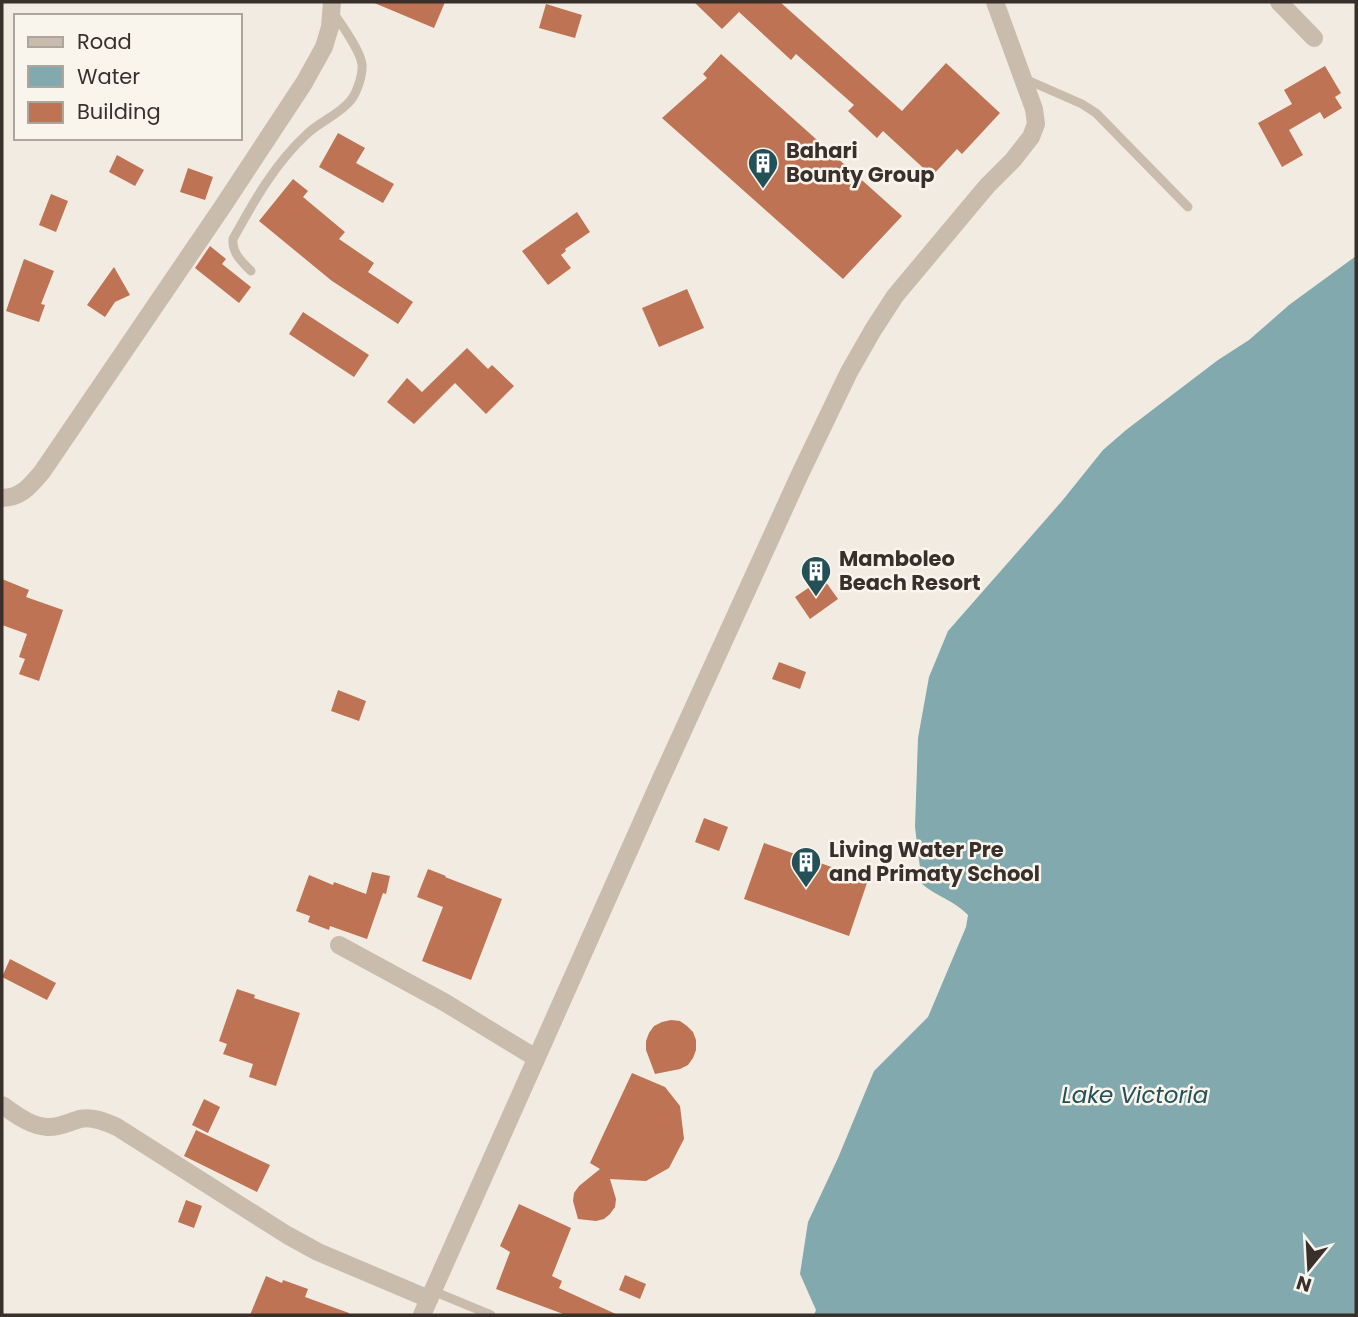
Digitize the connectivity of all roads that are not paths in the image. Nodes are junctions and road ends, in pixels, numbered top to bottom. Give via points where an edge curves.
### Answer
1 (995, 2) edge
2 (1279, 2) edge
3 (332, 6) edge
4 (1314, 38) dead end
5 (1023, 79) junction
6 (1188, 207) dead end
7 (251, 271) dead end
8 (2, 498) edge
9 (339, 945) dead end
10 (536, 1058) junction
11 (2, 1105) edge
12 (428, 1302) edge
13 (491, 1315) edge

1 - 5 street
2 - 4 street
3 - 7 lane via 362,64 359,82 351,100 287,155 233,239 235,253
3 - 8 street via 324,47 304,83 111,372 24,492
5 - 6 lane via 1096,113
5 - 10 street via 1034,109 1036,124 1031,137 895,296 849,372
9 - 10 street
10 - 12 street
11 - 12 street via 46,1127 83,1118 117,1127 318,1252
12 - 13 lane

